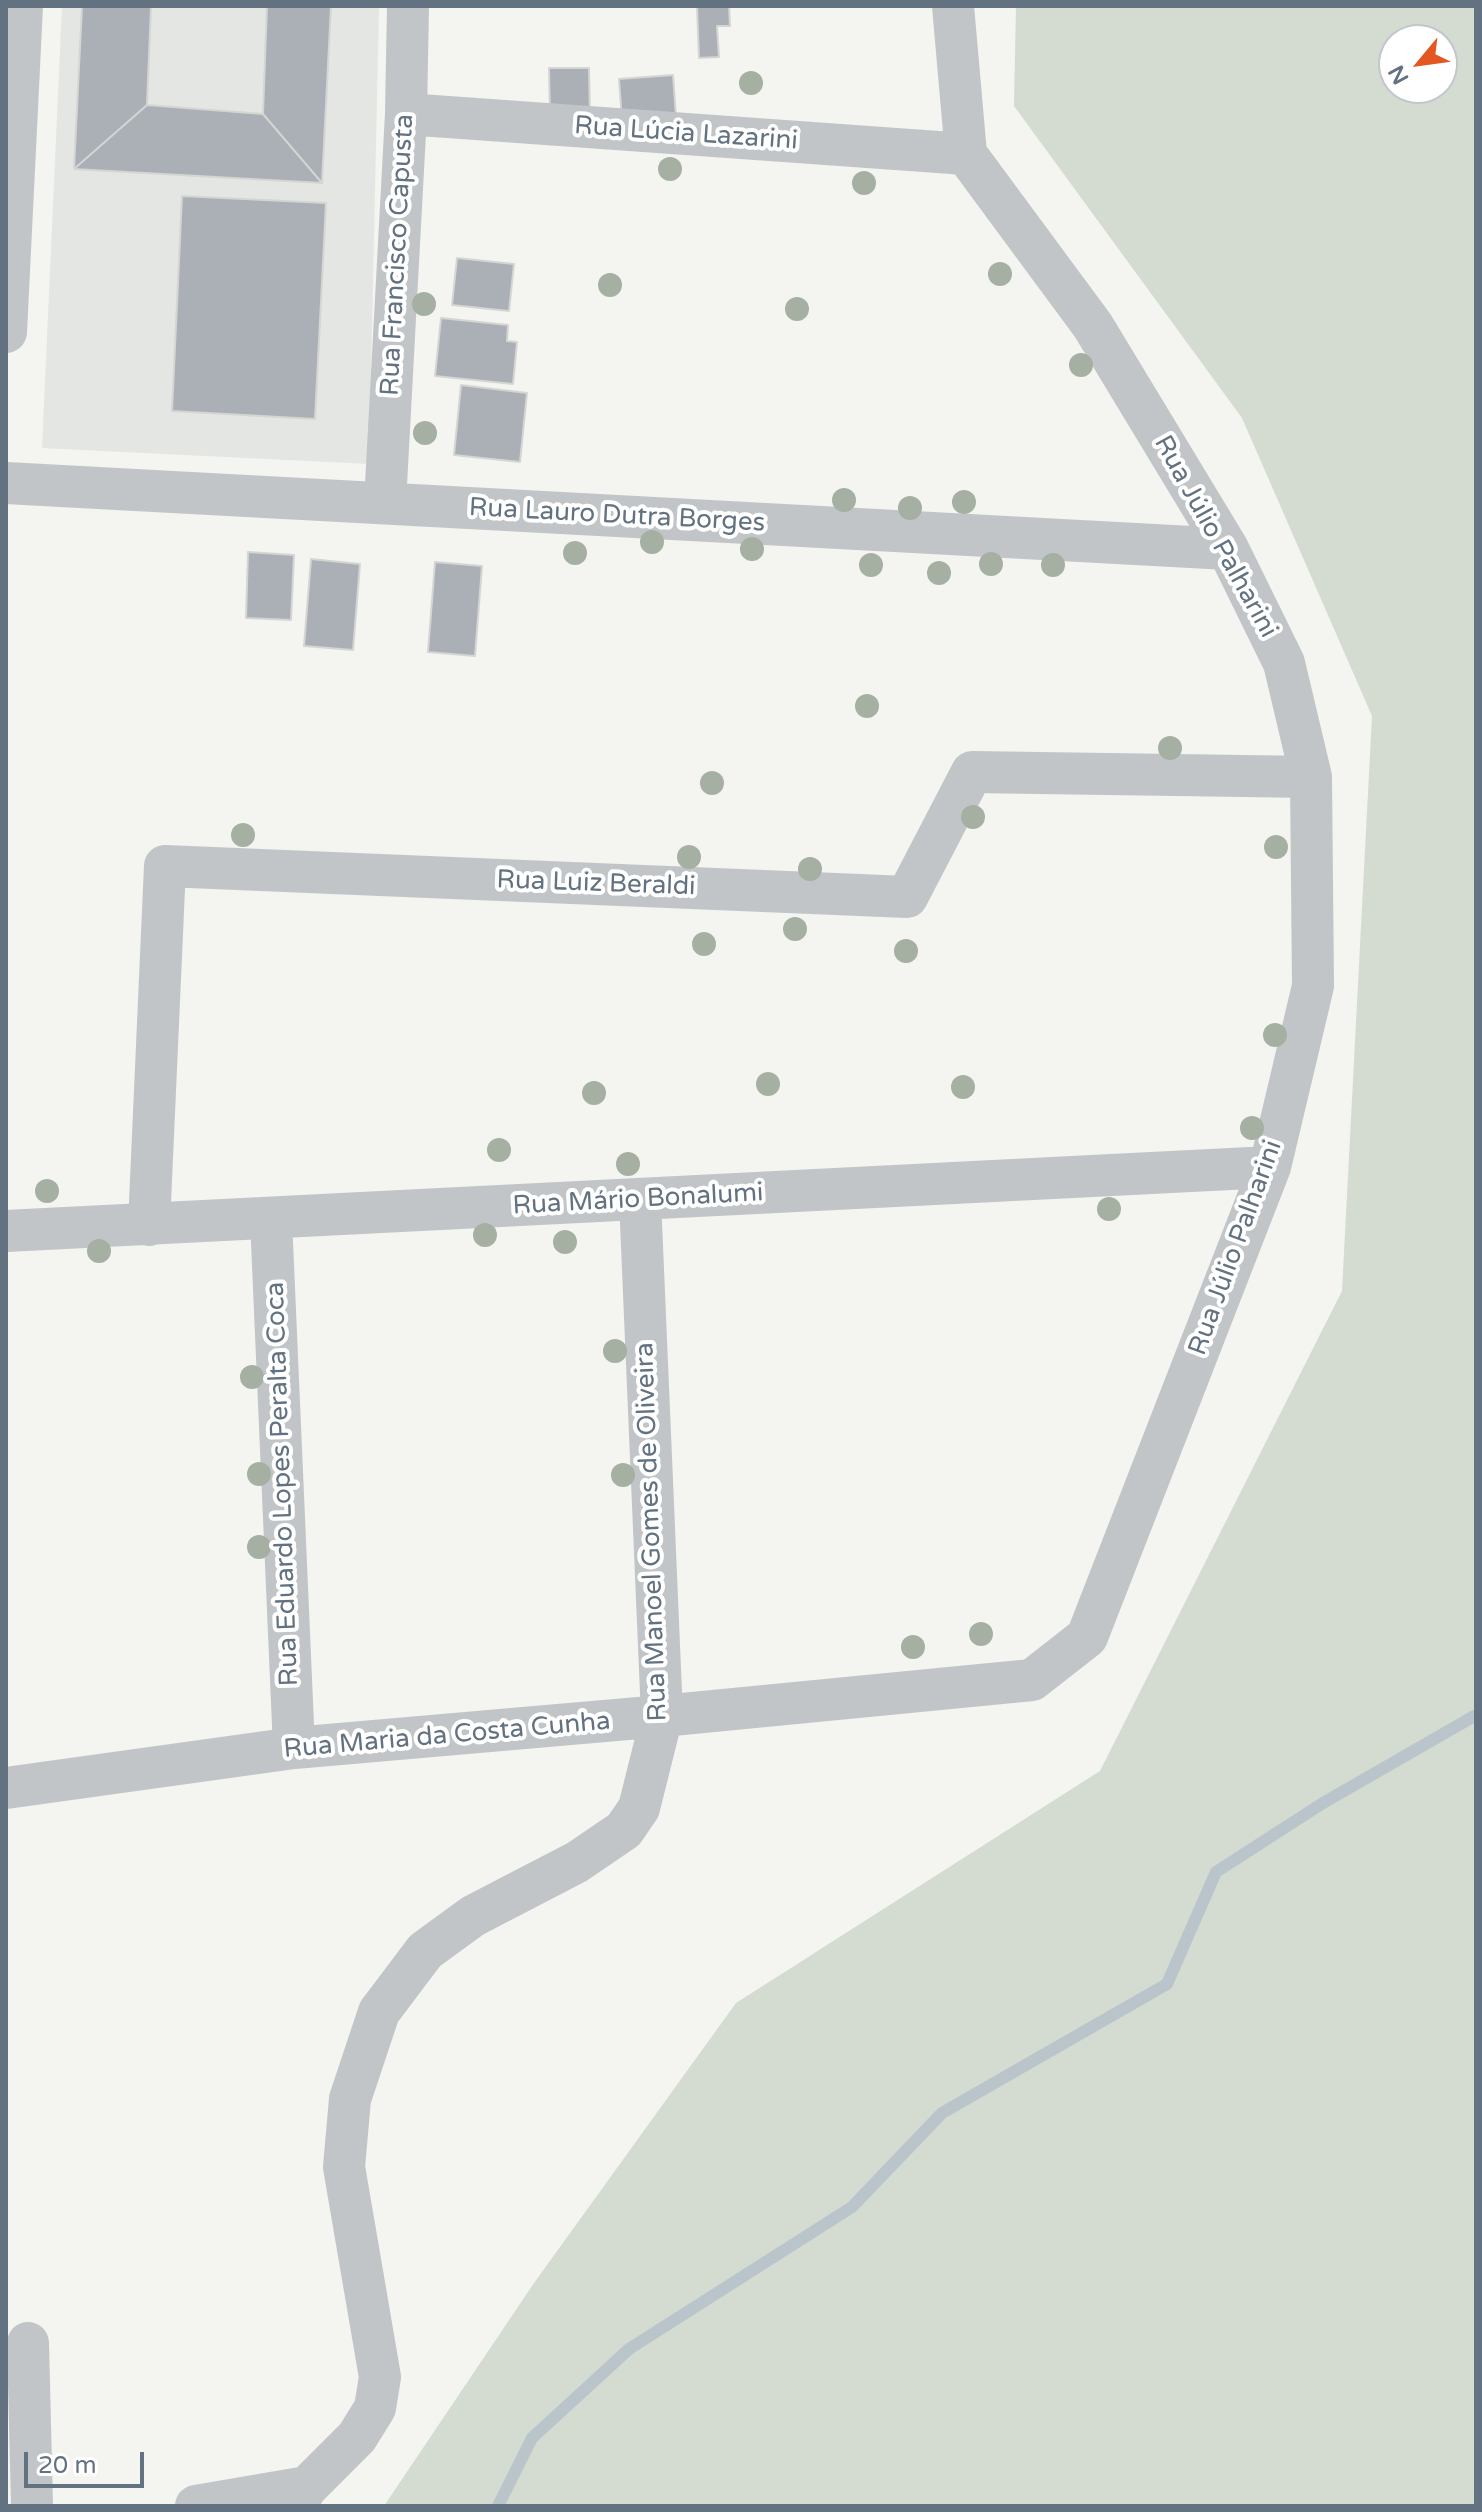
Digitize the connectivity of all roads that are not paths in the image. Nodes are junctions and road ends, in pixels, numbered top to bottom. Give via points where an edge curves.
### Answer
1 (22, 6) edge
2 (408, 6) edge
3 (953, 6) edge
4 (406, 114) junction
5 (966, 154) junction
6 (6, 332) edge
7 (6, 483) edge
8 (385, 503) junction
9 (1228, 549) junction
10 (1311, 777) junction
11 (1270, 1167) junction
12 (640, 1199) junction
13 (271, 1219) junction
14 (149, 1225) junction
15 (6, 1231) edge
16 (1032, 1680) joint
17 (662, 1716) junction
18 (294, 1748) junction
19 (6, 1788) edge
20 (28, 2343) dead end
21 (300, 2497) edge
22 (32, 2506) edge
23 (196, 2506) edge

1 - 6 street
2 - 4 street, Rua Francisco Capusta
3 - 5 street
4 - 5 street, Rua Lúcia Lazarini
4 - 8 street, Rua Francisco Capusta
5 - 9 street, Rua Júlio Palharini via 1093,326
7 - 8 street, Rua Lauro Dutra Borges
8 - 9 street, Rua Lauro Dutra Borges
9 - 10 street, Rua Júlio Palharini via 1284,663
10 - 11 street, Rua Júlio Palharini via 1313,986
10 - 14 street, Rua Luiz Beraldi via 972,772 907,897 165,866
11 - 12 street, Rua Mário Bonalumi
11 - 16 street, Rua Júlio Palharini via 1087,1637
12 - 13 street, Rua Mário Bonalumi
12 - 17 street, Rua Manoel Gomes de Oliveira
13 - 14 street, Rua Mário Bonalumi
13 - 18 street, Rua Eduardo Lopes Peralta Coca
14 - 15 street, Rua Mário Bonalumi
16 - 17 street, Rua Maria da Costa Cunha
17 - 18 street, Rua Maria da Costa Cunha
17 - 21 street, Rua Manoel Gomes de Oliveira via 639,1808 624,1830 577,1862 473,1916 425,1951 379,2012 350,2099 344,2167 380,2377 375,2408 357,2437
18 - 19 street, Rua Maria da Costa Cunha
20 - 22 street
21 - 23 street

